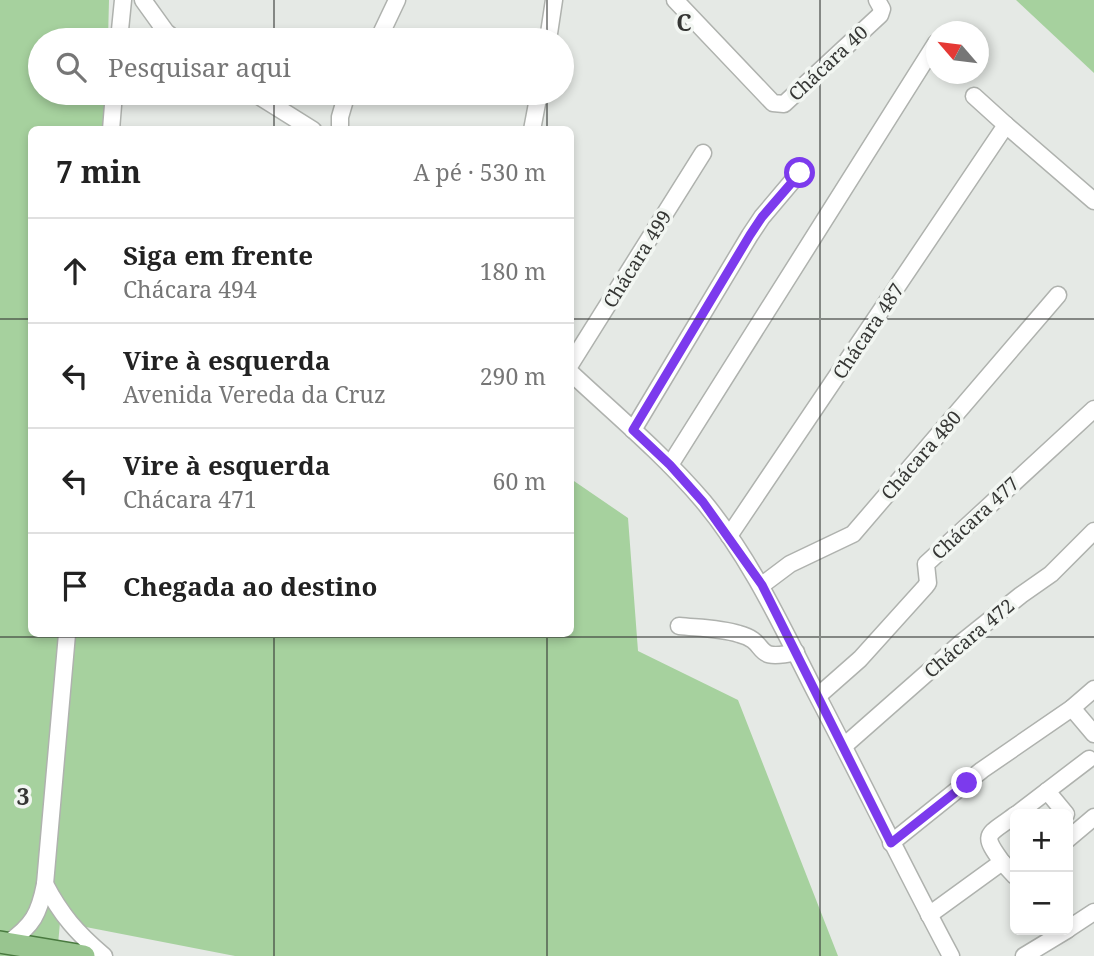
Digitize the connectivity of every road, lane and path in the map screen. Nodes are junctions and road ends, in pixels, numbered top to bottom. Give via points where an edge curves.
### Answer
1 (122, 0) edge
2 (143, 0) edge
3 (397, 0) edge
4 (554, 0) edge
5 (675, 0) edge
6 (877, 0) edge
7 (120, 28) edge
8 (163, 28) edge
9 (383, 28) edge
10 (550, 28) edge
11 (926, 59) edge
12 (974, 96) dead end
13 (113, 105) edge
14 (273, 105) edge
15 (344, 105) edge
16 (537, 105) edge
17 (1006, 125) junction
18 (111, 126) edge
19 (307, 126) edge
20 (340, 126) edge
21 (533, 126) edge
22 (703, 153) dead end
23 (800, 173) dead end
24 (1094, 201) edge
25 (1058, 295) dead end
26 (574, 359) edge
27 (574, 376) edge
28 (1094, 409) edge
29 (633, 430) junction
30 (670, 465) junction
31 (1094, 531) edge
32 (729, 536) junction
33 (762, 585) junction
34 (680, 626) dead end
35 (67, 637) edge
36 (796, 652) junction
37 (1094, 689) edge
38 (818, 696) junction
39 (1072, 708) junction
40 (1094, 734) edge
41 (844, 746) junction
42 (1089, 760) dead end
43 (1047, 791) junction
44 (1024, 809) edge
45 (1062, 809) edge
46 (1094, 817) edge
47 (1010, 820) edge
48 (1073, 834) edge
49 (891, 843) junction
50 (1002, 862) junction
51 (1011, 872) edge
52 (45, 884) junction
53 (1094, 912) edge
54 (929, 915) junction
55 (1073, 925) edge
56 (1057, 935) edge
57 (4, 942) edge
58 (84, 956) edge
59 (104, 956) edge
60 (951, 956) edge
61 (1024, 956) edge

1 - 7 street
2 - 8 street
3 - 9 street
4 - 10 street
5 - 6 street, Chácara 40 via 778,105 880,15
11 - 30 street
12 - 17 street
13 - 18 street
14 - 19 street
15 - 20 street
16 - 21 street
17 - 24 street
17 - 32 street, Chácara 487
22 - 26 street, Chácara 499
23 - 29 street via 756,226
25 - 33 street, Chácara 480 via 853,534 790,564
27 - 29 street
28 - 38 street, Chácara 477 via 926,564 925,587 860,659
29 - 30 street
30 - 32 street
31 - 41 street, Chácara 472 via 1051,574 961,643
32 - 33 street
33 - 36 street
34 - 36 street via 746,636 768,656
35 - 52 street
36 - 38 street
37 - 39 street
38 - 41 street
39 - 40 street
39 - 49 street via 982,770
41 - 49 street
42 - 43 street
43 - 44 street
43 - 45 street
46 - 48 street
47 - 50 street via 988,838
49 - 54 street
50 - 51 street
50 - 54 street
52 - 57 street via 40,909 24,932
52 - 59 street via 59,911
53 - 55 street
54 - 60 street
56 - 61 street
57 - 58 main road

